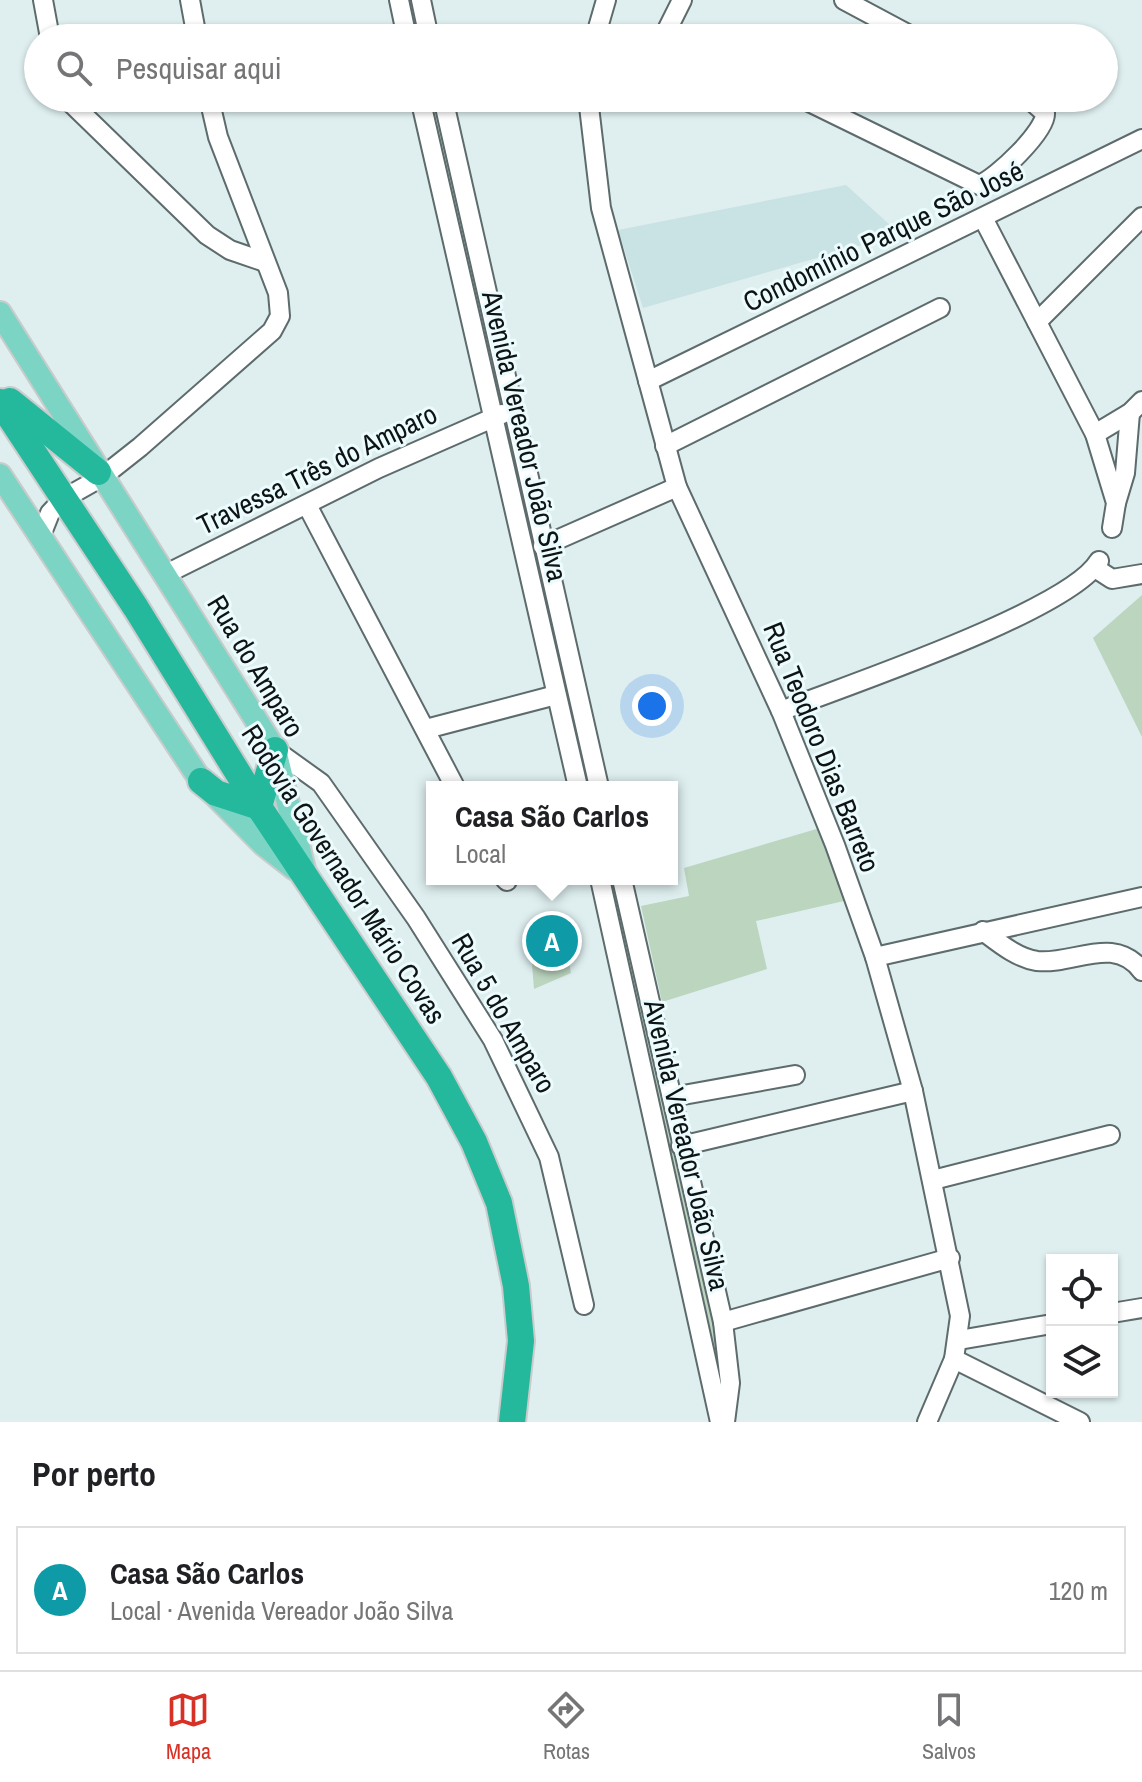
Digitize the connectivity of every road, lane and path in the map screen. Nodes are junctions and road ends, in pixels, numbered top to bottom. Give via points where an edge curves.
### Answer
1 (43, 0) edge
2 (190, 0) edge
3 (399, 0) edge
4 (421, 0) edge
5 (606, 0) edge
6 (682, 0) edge
7 (844, 0) edge
8 (47, 24) edge
9 (194, 24) edge
10 (404, 24) edge
11 (426, 24) edge
12 (599, 24) edge
13 (670, 24) edge
14 (889, 24) edge
15 (80, 112) edge
16 (212, 112) edge
17 (423, 112) edge
18 (446, 112) edge
19 (590, 112) edge
20 (830, 112) edge
21 (1044, 112) edge
22 (1142, 139) edge
23 (1142, 217) edge
24 (983, 218) junction
25 (265, 262) junction
26 (940, 308) dead end
27 (0, 313) edge
28 (1037, 322) junction
29 (648, 381) junction
30 (0, 393) edge
31 (0, 402) edge
32 (1136, 407) edge
33 (516, 410) junction
34 (493, 416) junction
35 (1095, 434) junction
36 (665, 446) junction
37 (100, 474) junction
38 (0, 475) edge
39 (677, 487) junction
40 (63, 499) junction
41 (1116, 503) junction
42 (307, 505) junction
43 (1112, 528) dead end
44 (40, 538) junction
45 (544, 552) junction
46 (526, 563) junction
47 (166, 574) junction
48 (1142, 574) edge
49 (556, 695) junction
50 (781, 711) junction
51 (426, 729) junction
52 (589, 745) junction
53 (275, 750) junction
54 (569, 750) junction
55 (201, 781) junction
56 (452, 781) edge
57 (577, 781) edge
58 (598, 781) edge
59 (259, 807) junction
60 (305, 877) junction
61 (601, 885) edge
62 (623, 885) edge
63 (1142, 897) edge
64 (983, 931) junction
65 (875, 957) junction
66 (1142, 971) edge
67 (795, 1075) dead end
68 (913, 1091) junction
69 (672, 1097) junction
70 (1110, 1135) dead end
71 (681, 1146) junction
72 (933, 1180) junction
73 (950, 1258) junction
74 (584, 1305) dead end
75 (1142, 1308) edge
76 (1118, 1312) edge
77 (723, 1322) junction
78 (1046, 1325) edge
79 (959, 1340) junction
80 (954, 1359) junction
81 (512, 1422) edge
82 (722, 1422) edge
83 (927, 1422) edge
84 (1080, 1422) edge

1 - 8 street
2 - 9 street
3 - 10 street
4 - 11 street
5 - 12 street
6 - 13 street
7 - 14 street
15 - 25 street via 207,235
16 - 25 street
17 - 34 street, Avenida Vereador João Silva
18 - 33 street, Avenida Vereador João Silva
19 - 29 street, Rua Teodoro Dias Barreto via 601,208
20 - 21 street via 979,185 1043,127
22 - 24 street, Condomínio Parque São José
23 - 28 street
24 - 28 street
24 - 29 street, Condomínio Parque São José
25 - 37 street via 281,307 272,331 195,402
26 - 36 street
27 - 37 main road, Rua do Amparo
28 - 35 street
29 - 36 street, Rua Teodoro Dias Barreto
30 - 37 highway
31 - 40 highway, Rodovia Governador Mário Covas
32 - 35 street
32 - 41 street
33 - 34 street, Travessa Três do Amparo
33 - 45 street, Avenida Vereador João Silva
34 - 42 street, Travessa Três do Amparo
34 - 46 street, Avenida Vereador João Silva
35 - 41 street
36 - 39 street, Rua Teodoro Dias Barreto
37 - 40 street
37 - 47 main road, Rua do Amparo
38 - 44 main road
39 - 45 street
39 - 50 street, Rua Teodoro Dias Barreto
40 - 44 street via 50,513
40 - 59 highway, Rodovia Governador Mário Covas
41 - 43 street
42 - 47 street, Travessa Três do Amparo
42 - 51 street
44 - 55 main road
45 - 46 street
45 - 52 street, Avenida Vereador João Silva
46 - 49 street, Avenida Vereador João Silva
47 - 53 main road, Rua do Amparo
48 - 50 street via 1112,579 1097,564 1075,587 1023,615
49 - 51 street
49 - 54 street, Avenida Vereador João Silva
50 - 65 street, Rua Teodoro Dias Barreto
51 - 56 street
52 - 54 street
52 - 58 street, Avenida Vereador João Silva
53 - 59 highway
53 - 60 main road, Rua do Amparo
53 - 74 street, Rua 5 do Amparo via 321,783 493,1040 549,1157
54 - 57 street, Avenida Vereador João Silva
55 - 59 highway via 216,793
55 - 60 main road via 263,844
59 - 60 highway, Rodovia Governador Mário Covas
60 - 81 highway, Rodovia Governador Mário Covas via 439,1077 492,1181 509,1244 521,1341
61 - 82 street, Avenida Vereador João Silva
62 - 69 street, Avenida Vereador João Silva
63 - 64 street
64 - 65 street
64 - 66 street via 1027,958 1052,961 1105,951
65 - 68 street, Rua Teodoro Dias Barreto
67 - 69 street
68 - 71 street
68 - 72 street, Rua Teodoro Dias Barreto
69 - 71 street, Avenida Vereador João Silva
70 - 72 street
71 - 77 street, Avenida Vereador João Silva
72 - 73 street, Rua Teodoro Dias Barreto
73 - 77 street
73 - 79 street, Rua Teodoro Dias Barreto
75 - 76 street
77 - 82 street, Avenida Vereador João Silva via 730,1383
78 - 79 street
79 - 80 street, Rua Teodoro Dias Barreto
80 - 83 street, Rua Teodoro Dias Barreto
80 - 84 street

